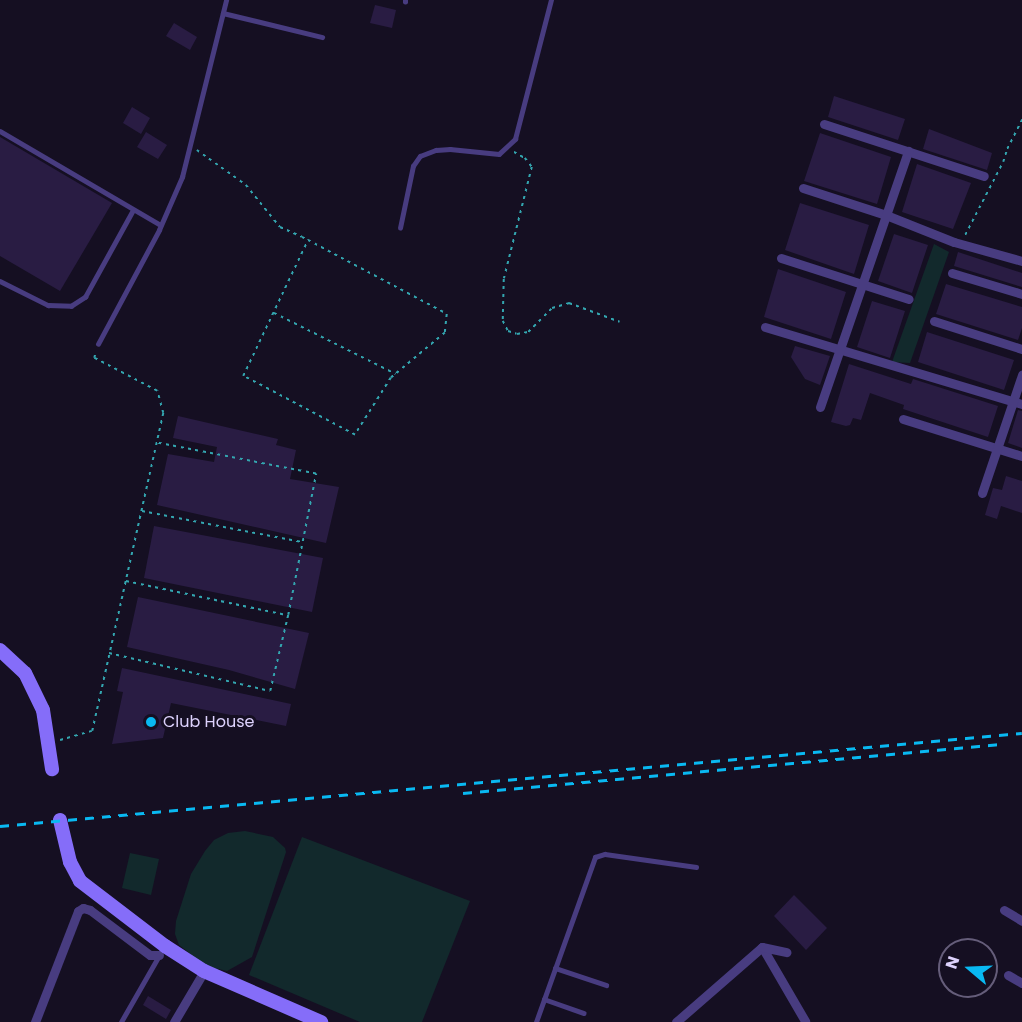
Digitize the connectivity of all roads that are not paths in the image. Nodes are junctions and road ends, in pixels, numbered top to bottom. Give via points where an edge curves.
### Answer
1 (226, 0) edge
2 (551, 0) edge
3 (223, 13) junction
4 (322, 36) dead end
5 (824, 124) dead end
6 (0, 131) edge
7 (908, 151) junction
8 (984, 176) dead end
9 (803, 189) dead end
10 (133, 210) junction
11 (886, 215) junction
12 (161, 225) junction
13 (400, 228) dead end
14 (781, 258) dead end
15 (1022, 261) edge
16 (952, 273) dead end
17 (0, 281) edge
18 (863, 284) junction
19 (1022, 294) edge
20 (909, 299) dead end
21 (934, 321) dead end
22 (765, 327) dead end
23 (98, 344) road end
24 (1022, 349) edge
25 (840, 350) junction
26 (1022, 375) edge
27 (1018, 403) edge
28 (820, 407) dead end
29 (903, 419) dead end
30 (997, 448) junction
31 (1022, 456) edge
32 (982, 493) dead end
33 (0, 650) edge
34 (52, 769) dead end
35 (60, 820) dead end
36 (696, 867) dead end
37 (1004, 910) dead end
38 (1022, 921) edge
39 (762, 947) junction
40 (162, 950) junction
41 (786, 952) dead end
42 (555, 968) junction
43 (204, 971) junction
44 (1008, 975) dead end
45 (1022, 983) edge
46 (606, 985) dead end
47 (544, 999) junction
48 (584, 1013) dead end
49 (35, 1022) edge
50 (121, 1022) edge
51 (174, 1022) edge
52 (321, 1022) edge
53 (536, 1022) edge
54 (675, 1022) edge
55 (805, 1022) edge

1 - 3 lane
2 - 13 lane via 515,140 499,154 436,150 420,156 413,166
3 - 4 lane
3 - 12 lane via 191,147
5 - 7 street
6 - 10 lane
7 - 8 street
7 - 11 street
9 - 11 street
10 - 12 lane
10 - 17 lane via 85,297 71,306 48,305
11 - 15 street via 954,242
11 - 18 street
12 - 23 lane
14 - 18 street
16 - 19 street
18 - 20 street
18 - 25 street
21 - 24 street
22 - 25 street
25 - 27 street
25 - 28 street
26 - 27 street
27 - 30 street
29 - 30 street
30 - 31 street
30 - 32 street
33 - 34 main road via 25,673 43,710
35 - 40 main road via 70,862 80,881
36 - 42 lane via 605,854 595,857
37 - 38 street
39 - 41 street
39 - 54 street
39 - 55 street
40 - 43 main road
40 - 49 street via 150,955 83,908 78,911
40 - 50 lane
42 - 46 lane
42 - 47 lane
43 - 51 street
43 - 52 main road
44 - 45 street
47 - 48 lane
47 - 53 lane

